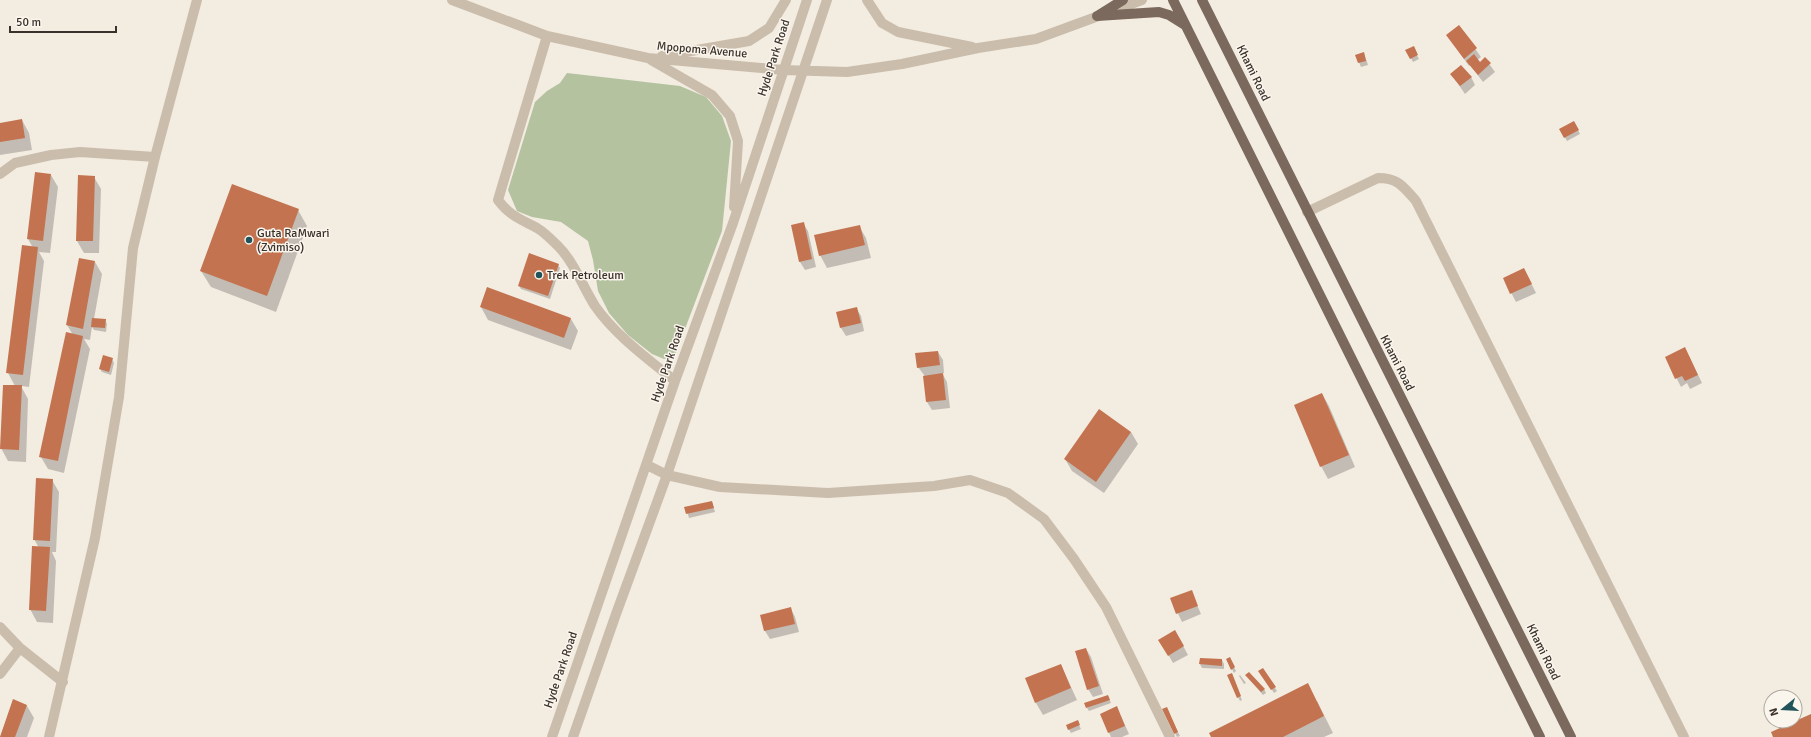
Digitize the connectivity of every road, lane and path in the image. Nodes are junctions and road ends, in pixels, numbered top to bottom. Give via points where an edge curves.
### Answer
1 (197, 0) edge
2 (452, 0) edge
3 (786, 0) edge
4 (807, 0) edge
5 (827, 0) edge
6 (867, 0) edge
7 (1123, 0) edge
8 (1142, 0) edge
9 (1173, 0) edge
10 (1202, 0) edge
11 (1097, 16) junction
12 (1185, 25) junction
13 (547, 36) junction
14 (978, 48) junction
15 (648, 58) junction
16 (784, 70) junction
17 (805, 70) junction
18 (155, 157) junction
19 (0, 174) edge
20 (1307, 212) junction
21 (732, 223) junction
22 (675, 381) junction
23 (647, 465) junction
24 (667, 475) junction
25 (0, 627) edge
26 (20, 648) junction
27 (0, 674) edge
28 (63, 682) junction
29 (49, 737) edge
30 (552, 737) edge
31 (573, 737) edge
32 (1170, 737) edge
33 (1540, 737) edge
34 (1571, 737) edge
35 (1684, 737) edge

1 - 18 street
2 - 13 street, Mpopoma Avenue
3 - 15 street via 769,28 750,41
4 - 16 street, Hyde Park Road
5 - 17 street
6 - 14 street via 882,23 898,32
7 - 11 main road
8 - 11 street, Mpopoma Avenue
9 - 12 main road
10 - 20 main road, Khami Road
11 - 12 main road via 1159,12
11 - 14 street, Mpopoma Avenue via 1036,39
12 - 33 main road
13 - 15 street, Mpopoma Avenue
13 - 22 street via 498,200 506,211 538,229 559,246 611,326
14 - 17 street, Mpopoma Avenue via 902,64 847,72
15 - 16 street, Mpopoma Avenue
15 - 21 street via 712,95 730,116 738,140
16 - 17 street, Mpopoma Avenue
16 - 21 street, Hyde Park Road
17 - 24 street
18 - 19 street via 73,152 15,163
18 - 28 street via 133,248 119,397 95,538
20 - 34 main road, Khami Road
20 - 35 street via 1378,178 1390,178 1401,184 1416,201
21 - 22 street, Hyde Park Road
22 - 23 street, Hyde Park Road
23 - 24 street
23 - 30 street, Hyde Park Road
24 - 31 street
24 - 32 street via 720,487 828,493 934,486 970,480 1008,493 1044,519 1106,607
25 - 26 street
26 - 27 street
26 - 28 street
28 - 29 street

